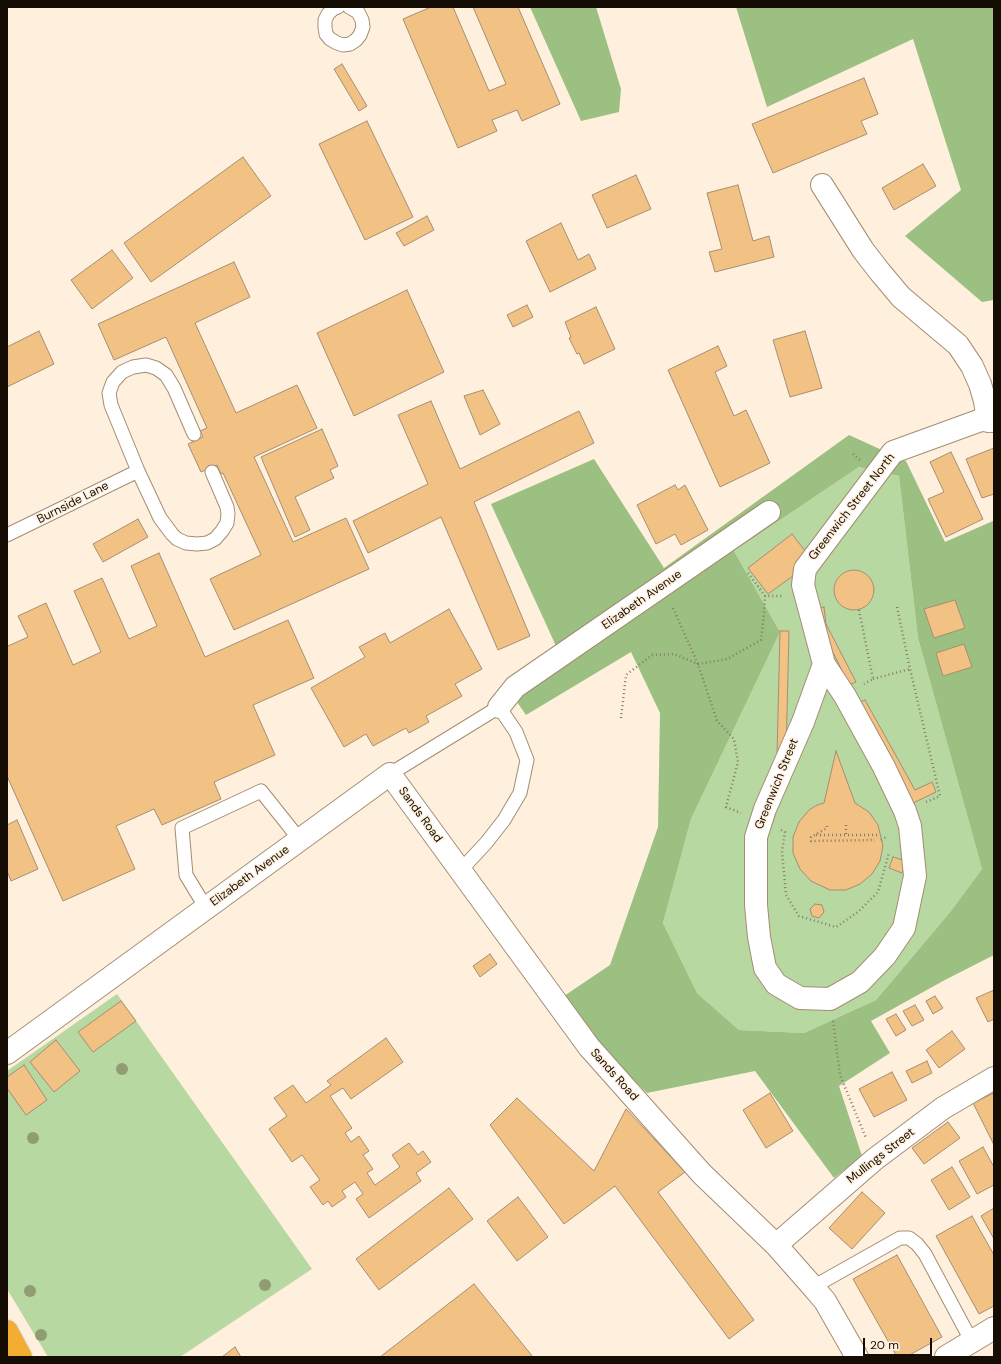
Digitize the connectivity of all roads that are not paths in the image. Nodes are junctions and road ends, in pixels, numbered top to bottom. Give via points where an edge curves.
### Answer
1 (338, 7) edge
2 (349, 7) edge
3 (822, 185) dead end
4 (991, 421) edge
5 (194, 434) dead end
6 (138, 471) junction
7 (212, 472) dead end
8 (769, 512) dead end
9 (7, 535) edge
10 (824, 664) junction
11 (499, 707) junction
12 (390, 774) junction
13 (300, 840) junction
14 (460, 870) junction
15 (206, 908) junction
16 (7, 1053) edge
17 (994, 1078) edge
18 (776, 1245) junction
19 (813, 1287) junction
20 (994, 1328) edge
21 (7, 1331) edge
22 (972, 1342) junction
23 (22, 1357) edge
24 (857, 1357) edge
25 (946, 1357) edge

1 - 2 lane via 328,14 324,27 330,39 343,45 356,40 363,27 358,12
3 - 4 street via 863,250 901,297 958,345 980,384
4 - 10 street, Greenwich Street North via 981,420 893,452 805,569 802,585
5 - 6 lane via 166,375 146,365 122,372 113,382 109,393 111,405
6 - 7 lane via 160,518 172,534 186,543 197,544 207,544 215,539 227,523 227,507
6 - 9 lane, Burnside Lane
8 - 11 street, Elizabeth Avenue via 515,687
10 - 10 street, Greenwich Street via 845,696 905,811 910,826 915,876 904,928 885,956 860,982 830,999 800,998 776,984 765,968 756,905 756,837
11 - 12 lane, Elizabeth Avenue
11 - 14 lane via 516,732 527,760 520,793 504,820
12 - 13 street, Elizabeth Avenue
12 - 14 street, Sands Road
13 - 15 street, Elizabeth Avenue
13 - 15 lane via 261,792 182,828 186,875
14 - 18 street, Sands Road via 589,1047 702,1174
15 - 16 street, Elizabeth Avenue
17 - 18 street, Mullings Street via 943,1108 875,1159
18 - 19 street, Sands Road
19 - 22 lane via 900,1238 909,1238 926,1254
19 - 24 street, Sands Road via 825,1301
20 - 22 street
21 - 23 highway
22 - 25 street

